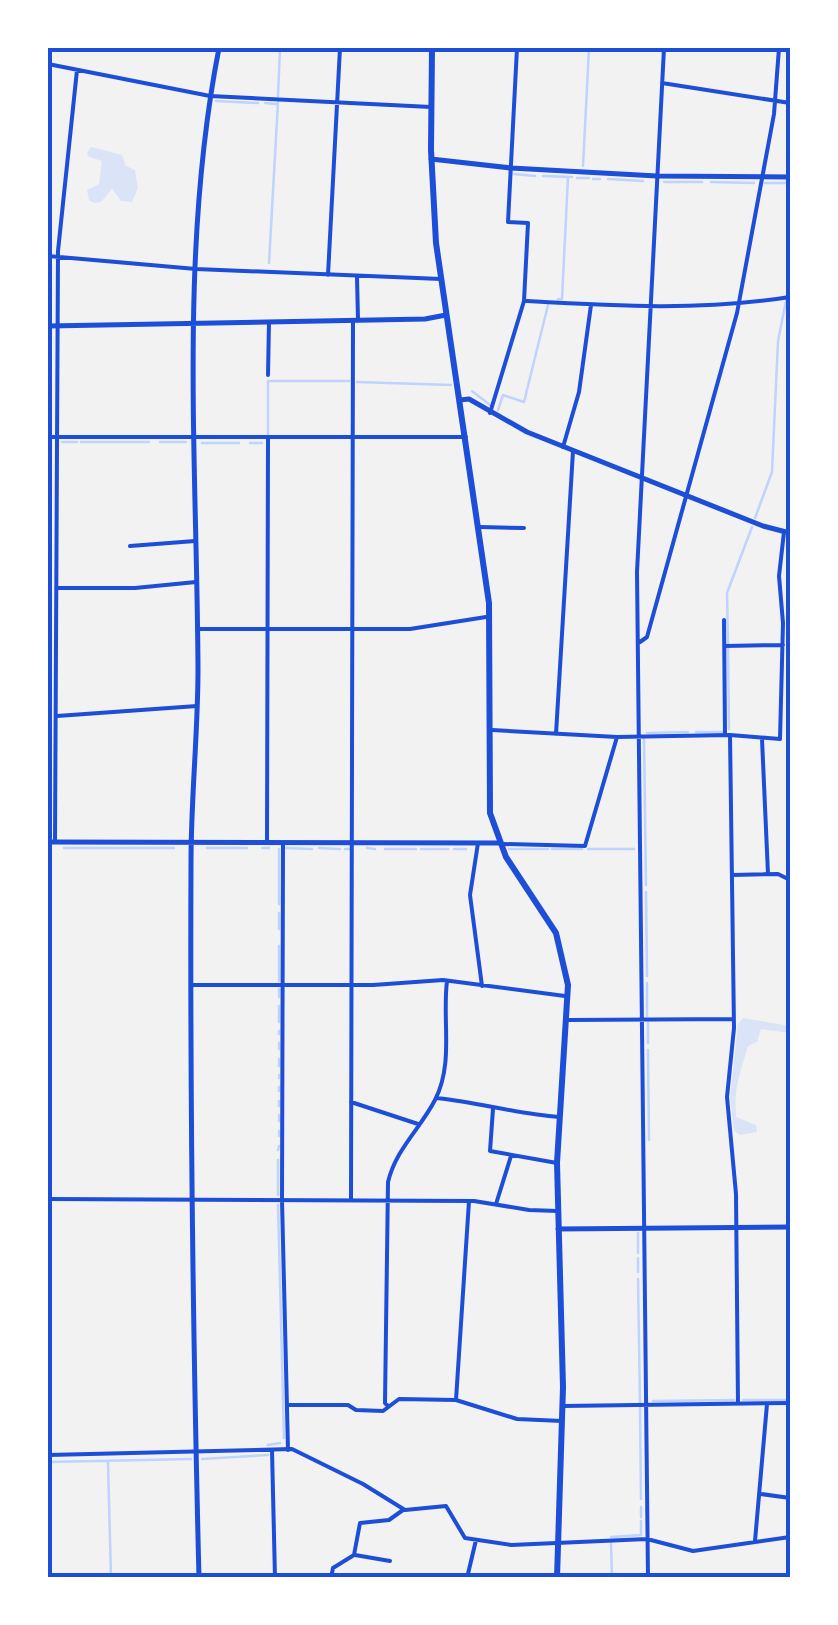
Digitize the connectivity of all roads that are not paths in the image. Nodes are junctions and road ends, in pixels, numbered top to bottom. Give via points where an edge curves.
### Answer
1 (220, 48) edge
2 (340, 48) edge
3 (432, 48) edge
4 (517, 48) edge
5 (664, 48) edge
6 (779, 48) edge
7 (48, 64) edge
8 (77, 70) junction
9 (662, 83) junction
10 (210, 96) junction
11 (775, 99) junction
12 (337, 102) junction
13 (790, 103) edge
14 (431, 107) junction
15 (431, 159) junction
16 (511, 168) junction
17 (657, 176) junction
18 (761, 177) junction
19 (790, 177) edge
20 (48, 256) edge
21 (58, 257) junction
22 (196, 269) junction
23 (328, 275) junction
24 (358, 276) junction
25 (441, 279) junction
26 (790, 298) edge
27 (524, 301) junction
28 (591, 305) junction
29 (739, 305) junction
30 (651, 308) junction
31 (446, 315) junction
32 (355, 320) junction
33 (269, 322) junction
34 (194, 323) junction
35 (48, 326) edge
36 (56, 326) junction
37 (268, 375) dead end
38 (460, 400) junction
39 (490, 413) junction
40 (48, 437) edge
41 (56, 437) junction
42 (193, 437) junction
43 (466, 437) junction
44 (268, 438) junction
45 (353, 438) junction
46 (563, 446) junction
47 (573, 451) junction
48 (643, 479) junction
49 (688, 496) junction
50 (480, 527) junction
51 (524, 528) dead end
52 (789, 533) edge
53 (195, 541) junction
54 (130, 546) dead end
55 (196, 582) junction
56 (56, 588) junction
57 (490, 617) junction
58 (724, 620) dead end
59 (197, 628) junction
60 (268, 628) junction
61 (352, 629) junction
62 (48, 639) edge
63 (56, 639) junction
64 (638, 642) junction
65 (783, 645) junction
66 (724, 646) junction
67 (783, 677) junction
68 (790, 677) edge
69 (197, 706) junction
70 (56, 716) junction
71 (489, 730) junction
72 (556, 734) junction
73 (638, 736) junction
74 (728, 736) junction
75 (617, 737) junction
76 (762, 738) junction
77 (48, 773) edge
78 (56, 773) junction
79 (52, 842) edge
80 (191, 842) junction
81 (267, 842) junction
82 (283, 842) junction
83 (352, 842) junction
84 (478, 843) junction
85 (500, 843) junction
86 (732, 874) junction
87 (768, 874) junction
88 (790, 880) edge
89 (447, 981) junction
90 (191, 985) junction
91 (282, 985) junction
92 (351, 985) junction
93 (482, 986) junction
94 (568, 996) junction
95 (734, 1018) junction
96 (566, 1020) junction
97 (642, 1020) junction
98 (436, 1098) junction
99 (351, 1102) junction
100 (494, 1107) junction
101 (559, 1117) junction
102 (418, 1124) junction
103 (511, 1155) junction
104 (557, 1163) junction
105 (48, 1199) edge
106 (190, 1200) junction
107 (282, 1200) junction
108 (351, 1200) junction
109 (386, 1200) junction
110 (470, 1201) junction
111 (496, 1204) junction
112 (557, 1211) junction
113 (790, 1226) edge
114 (736, 1227) junction
115 (644, 1228) junction
116 (558, 1229) junction
117 (456, 1400) junction
118 (738, 1404) junction
119 (767, 1404) junction
120 (790, 1404) edge
121 (287, 1405) junction
122 (646, 1405) junction
123 (388, 1406) junction
124 (563, 1406) junction
125 (562, 1421) junction
126 (272, 1450) junction
127 (288, 1450) junction
128 (196, 1452) junction
129 (48, 1456) edge
130 (761, 1494) junction
131 (790, 1498) edge
132 (403, 1510) junction
133 (790, 1537) edge
134 (647, 1539) junction
135 (476, 1540) junction
136 (557, 1541) junction
137 (755, 1542) junction
138 (354, 1555) junction
139 (390, 1561) dead end
140 (199, 1578) edge
141 (275, 1578) edge
142 (331, 1578) edge
143 (467, 1578) edge
144 (557, 1578) edge
145 (648, 1578) edge

1 - 10 street
2 - 12 street
3 - 14 main road
4 - 16 street
5 - 9 street
6 - 11 street
7 - 8 street
8 - 10 street
8 - 21 street
9 - 11 street
9 - 17 street
10 - 12 street
10 - 22 street
11 - 13 street
11 - 18 street
12 - 14 street
12 - 23 street
14 - 15 main road
15 - 16 street
15 - 25 main road
16 - 17 street
16 - 27 street via 508,222 528,223
17 - 18 street
17 - 30 street
18 - 19 street
18 - 29 street
20 - 21 street
21 - 22 street
21 - 36 street
22 - 23 street
22 - 34 street
23 - 24 street
24 - 25 street
24 - 32 street
25 - 31 main road
26 - 29 street
27 - 28 street
27 - 39 street
28 - 30 street
28 - 46 street via 580,392
29 - 30 street
29 - 49 street
30 - 48 street
31 - 32 street
31 - 38 main road
32 - 33 street
32 - 45 street
33 - 34 street
33 - 37 street
34 - 36 street
34 - 42 street
35 - 36 street
36 - 41 street
38 - 39 street
38 - 43 main road
39 - 46 street
40 - 41 street
41 - 42 street
41 - 56 street
42 - 44 street
42 - 53 street
43 - 45 street
43 - 50 main road
44 - 45 street
44 - 60 street
45 - 61 street
46 - 47 street
47 - 48 street
47 - 72 street
48 - 49 street
48 - 64 street
49 - 52 street
49 - 64 street via 647,637
50 - 51 street
50 - 57 main road
52 - 65 street via 779,576
53 - 54 street
53 - 55 street
55 - 56 street
55 - 59 street
56 - 63 street
57 - 61 street
57 - 71 main road
58 - 66 street
59 - 60 street
59 - 69 street
60 - 61 street
60 - 81 street
61 - 83 street
62 - 63 street
63 - 70 street
64 - 73 street
65 - 66 street
65 - 67 street
66 - 74 street
67 - 68 street
67 - 76 street via 780,739
69 - 70 street
69 - 80 street
70 - 78 street
71 - 72 street
71 - 85 main road via 488,797
72 - 75 street
73 - 74 street
73 - 75 street
73 - 97 street
74 - 76 street
74 - 86 street
75 - 85 street via 585,846
76 - 87 street
77 - 78 street
78 - 79 street
79 - 80 street
80 - 81 street
80 - 90 street
81 - 82 street
82 - 83 street
82 - 91 street
83 - 84 street
83 - 92 street
84 - 85 street
84 - 93 street via 470,895
85 - 94 main road via 557,937
86 - 87 street
86 - 95 street
87 - 88 street
89 - 92 street
89 - 93 street
89 - 98 street via 448,1054
90 - 91 street
90 - 106 street
91 - 92 street
91 - 107 street
92 - 99 street
93 - 94 street
94 - 96 main road
95 - 97 street
95 - 114 street via 726,1097
96 - 97 street
96 - 101 main road
97 - 115 street
98 - 100 street
98 - 102 street
99 - 102 street
99 - 108 street
100 - 101 street
100 - 103 street via 490,1151
101 - 104 main road
102 - 109 street via 394,1162
103 - 104 street
103 - 111 street
104 - 112 main road
105 - 106 street
106 - 107 street
106 - 128 street
107 - 108 street
107 - 121 street
108 - 109 street
109 - 110 street
109 - 123 street
110 - 111 street
110 - 117 street
111 - 112 street
112 - 116 main road
113 - 114 street
114 - 115 street
114 - 118 street
115 - 116 street
115 - 122 street
116 - 124 main road
117 - 123 street via 400,1399
117 - 125 street via 517,1419
118 - 119 street
118 - 122 street
119 - 120 street
119 - 130 street
121 - 123 street via 383,1411
121 - 127 street
122 - 124 street
122 - 134 street
124 - 125 main road
125 - 136 main road
126 - 127 street
126 - 128 street
126 - 141 street
127 - 132 street
128 - 129 street
128 - 140 street
130 - 131 street
130 - 137 street
132 - 135 street via 446,1506 466,1538
132 - 138 street via 389,1520 360,1523
133 - 137 street
134 - 136 street
134 - 137 street via 693,1552
134 - 145 street
135 - 136 street
135 - 143 street
136 - 144 main road
138 - 139 street
138 - 142 street

